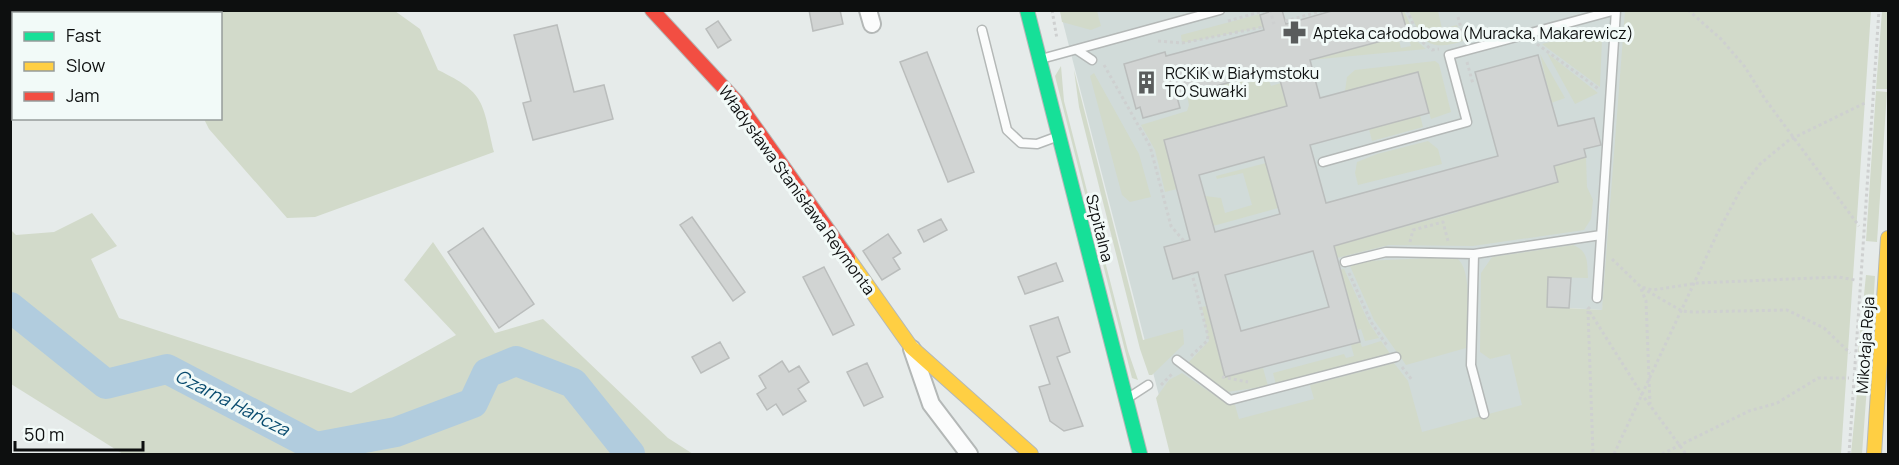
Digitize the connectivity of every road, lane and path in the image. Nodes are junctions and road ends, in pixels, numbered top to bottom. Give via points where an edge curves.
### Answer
1 (652, 10) edge
2 (1027, 10) edge
3 (1220, 10) edge
4 (1270, 10) edge
5 (1326, 10) edge
6 (1616, 10) edge
7 (1688, 10) edge
8 (1878, 10) edge
9 (1458, 18) dead end
10 (1285, 21) dead end
11 (1274, 24) dead end
12 (1263, 27) dead end
13 (982, 30) dead end
14 (1153, 41) dead end
15 (1542, 42) dead end
16 (1465, 43) dead end
17 (1077, 50) junction
18 (1096, 59) joint
19 (1039, 60) junction
20 (1471, 60) dead end
21 (1602, 80) dead end
22 (1473, 84) dead end
23 (1601, 92) junction
24 (1601, 97) dead end
25 (1867, 102) dead end
26 (1059, 136) junction
27 (1795, 137) junction
28 (1323, 162) dead end
29 (1859, 226) dead end
30 (1445, 228) dead end
31 (1602, 235) junction
32 (1888, 238) edge
33 (1184, 242) dead end
34 (1407, 252) junction
35 (1474, 254) junction
36 (1345, 262) joint
37 (1192, 274) dead end
38 (1855, 280) dead end
39 (1694, 285) junction
40 (1641, 287) junction
41 (1597, 298) joint
42 (1588, 309) junction
43 (1682, 310) junction
44 (1887, 318) edge
45 (911, 347) junction
46 (1850, 353) dead end
47 (1396, 357) junction
48 (1179, 362) junction
49 (1220, 376) dead end
50 (1849, 378) dead end
51 (1412, 380) dead end
52 (1252, 383) dead end
53 (1648, 384) junction
54 (1152, 388) joint
55 (1642, 396) junction
56 (1127, 399) junction
57 (1651, 407) junction
58 (1484, 414) dead end
59 (1679, 445) junction
60 (969, 454) edge
61 (1031, 454) edge
62 (1140, 454) edge
63 (1593, 454) edge
64 (1614, 454) edge
65 (1662, 454) edge
66 (1686, 454) edge
67 (1849, 454) edge
68 (1874, 454) edge

1 - 45 street, Władysława Stanisława Reymonta via 737,102
2 - 19 street, Szpitalna
3 - 17 lane
4 - 11 path
5 - 10 path
6 - 28 lane via 1449,55 1467,122
6 - 31 lane
7 - 27 path via 1745,67
8 - 67 path
9 - 16 path
12 - 14 path via 1182,43
13 - 26 lane via 1007,130 1021,143 1037,144
15 - 23 path via 1536,43
17 - 18 lane
17 - 19 lane
18 - 33 path via 1150,146 1171,226
19 - 26 street, Szpitalna
20 - 22 path via 1467,62
21 - 23 path
23 - 24 path
25 - 27 path
26 - 56 street, Szpitalna
27 - 29 path
27 - 39 path via 1760,164 1742,187
30 - 34 path via 1443,222 1413,230
31 - 35 lane
31 - 40 path via 1609,255
31 - 41 lane
32 - 44 street, Mikołaja Reja
34 - 35 lane
34 - 36 lane via 1386,252
35 - 58 lane via 1471,365
36 - 47 path via 1371,322
37 - 48 path via 1208,336 1207,341
38 - 39 path via 1838,277
39 - 40 path via 1653,290
39 - 43 path
40 - 43 path
40 - 53 path via 1646,301
41 - 42 path
42 - 55 path
42 - 63 path
43 - 46 path via 1787,310 1824,328
43 - 53 path
44 - 68 street, Mikołaja Reja
45 - 60 street, Władysława Stanisława Reymonta via 931,404
45 - 61 street, Władysława Stanisława Reymonta
47 - 48 lane via 1230,400
47 - 51 path
48 - 54 path
49 - 52 path
50 - 59 path via 1818,378 1777,403 1749,411
53 - 55 path
53 - 57 path
54 - 56 lane
55 - 57 path
55 - 64 path
56 - 62 street, Szpitalna
57 - 59 path
59 - 65 path
59 - 66 path

